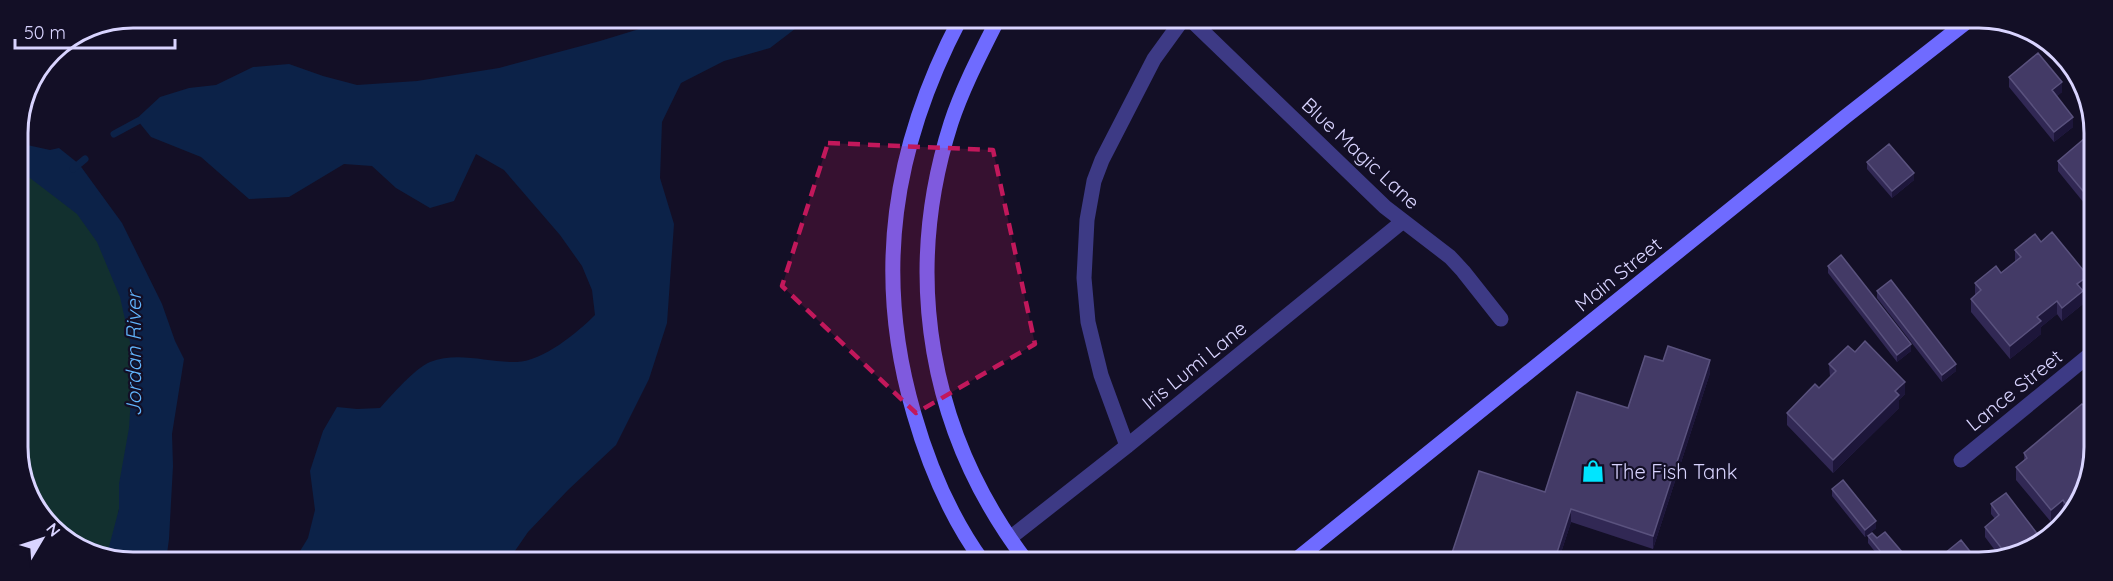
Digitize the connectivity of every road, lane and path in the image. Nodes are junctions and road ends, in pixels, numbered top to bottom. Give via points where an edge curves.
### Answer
1 (956, 28) edge
2 (994, 28) edge
3 (1176, 28) edge
4 (1199, 28) edge
5 (1959, 28) edge
6 (1402, 222) junction
7 (1501, 319) dead end
8 (2084, 359) edge
9 (1127, 446) junction
10 (1961, 460) dead end
11 (1010, 538) junction
12 (977, 552) edge
13 (1020, 552) edge
14 (1305, 552) edge

1 - 12 main road via 925,94 908,148 893,242 893,310 903,373 919,432 950,505
2 - 11 main road via 963,91 942,152 930,222 926,291 936,364 955,433 981,491
3 - 9 street via 1154,58 1102,160 1087,220 1084,278 1088,322 1101,375
4 - 6 street, Blue Magic Lane
5 - 14 main road, Main Street
6 - 7 street, Blue Magic Lane via 1450,257
6 - 9 street, Iris Lumi Lane
8 - 10 street, Lance Street
9 - 11 street, Iris Lumi Lane
11 - 13 main road

